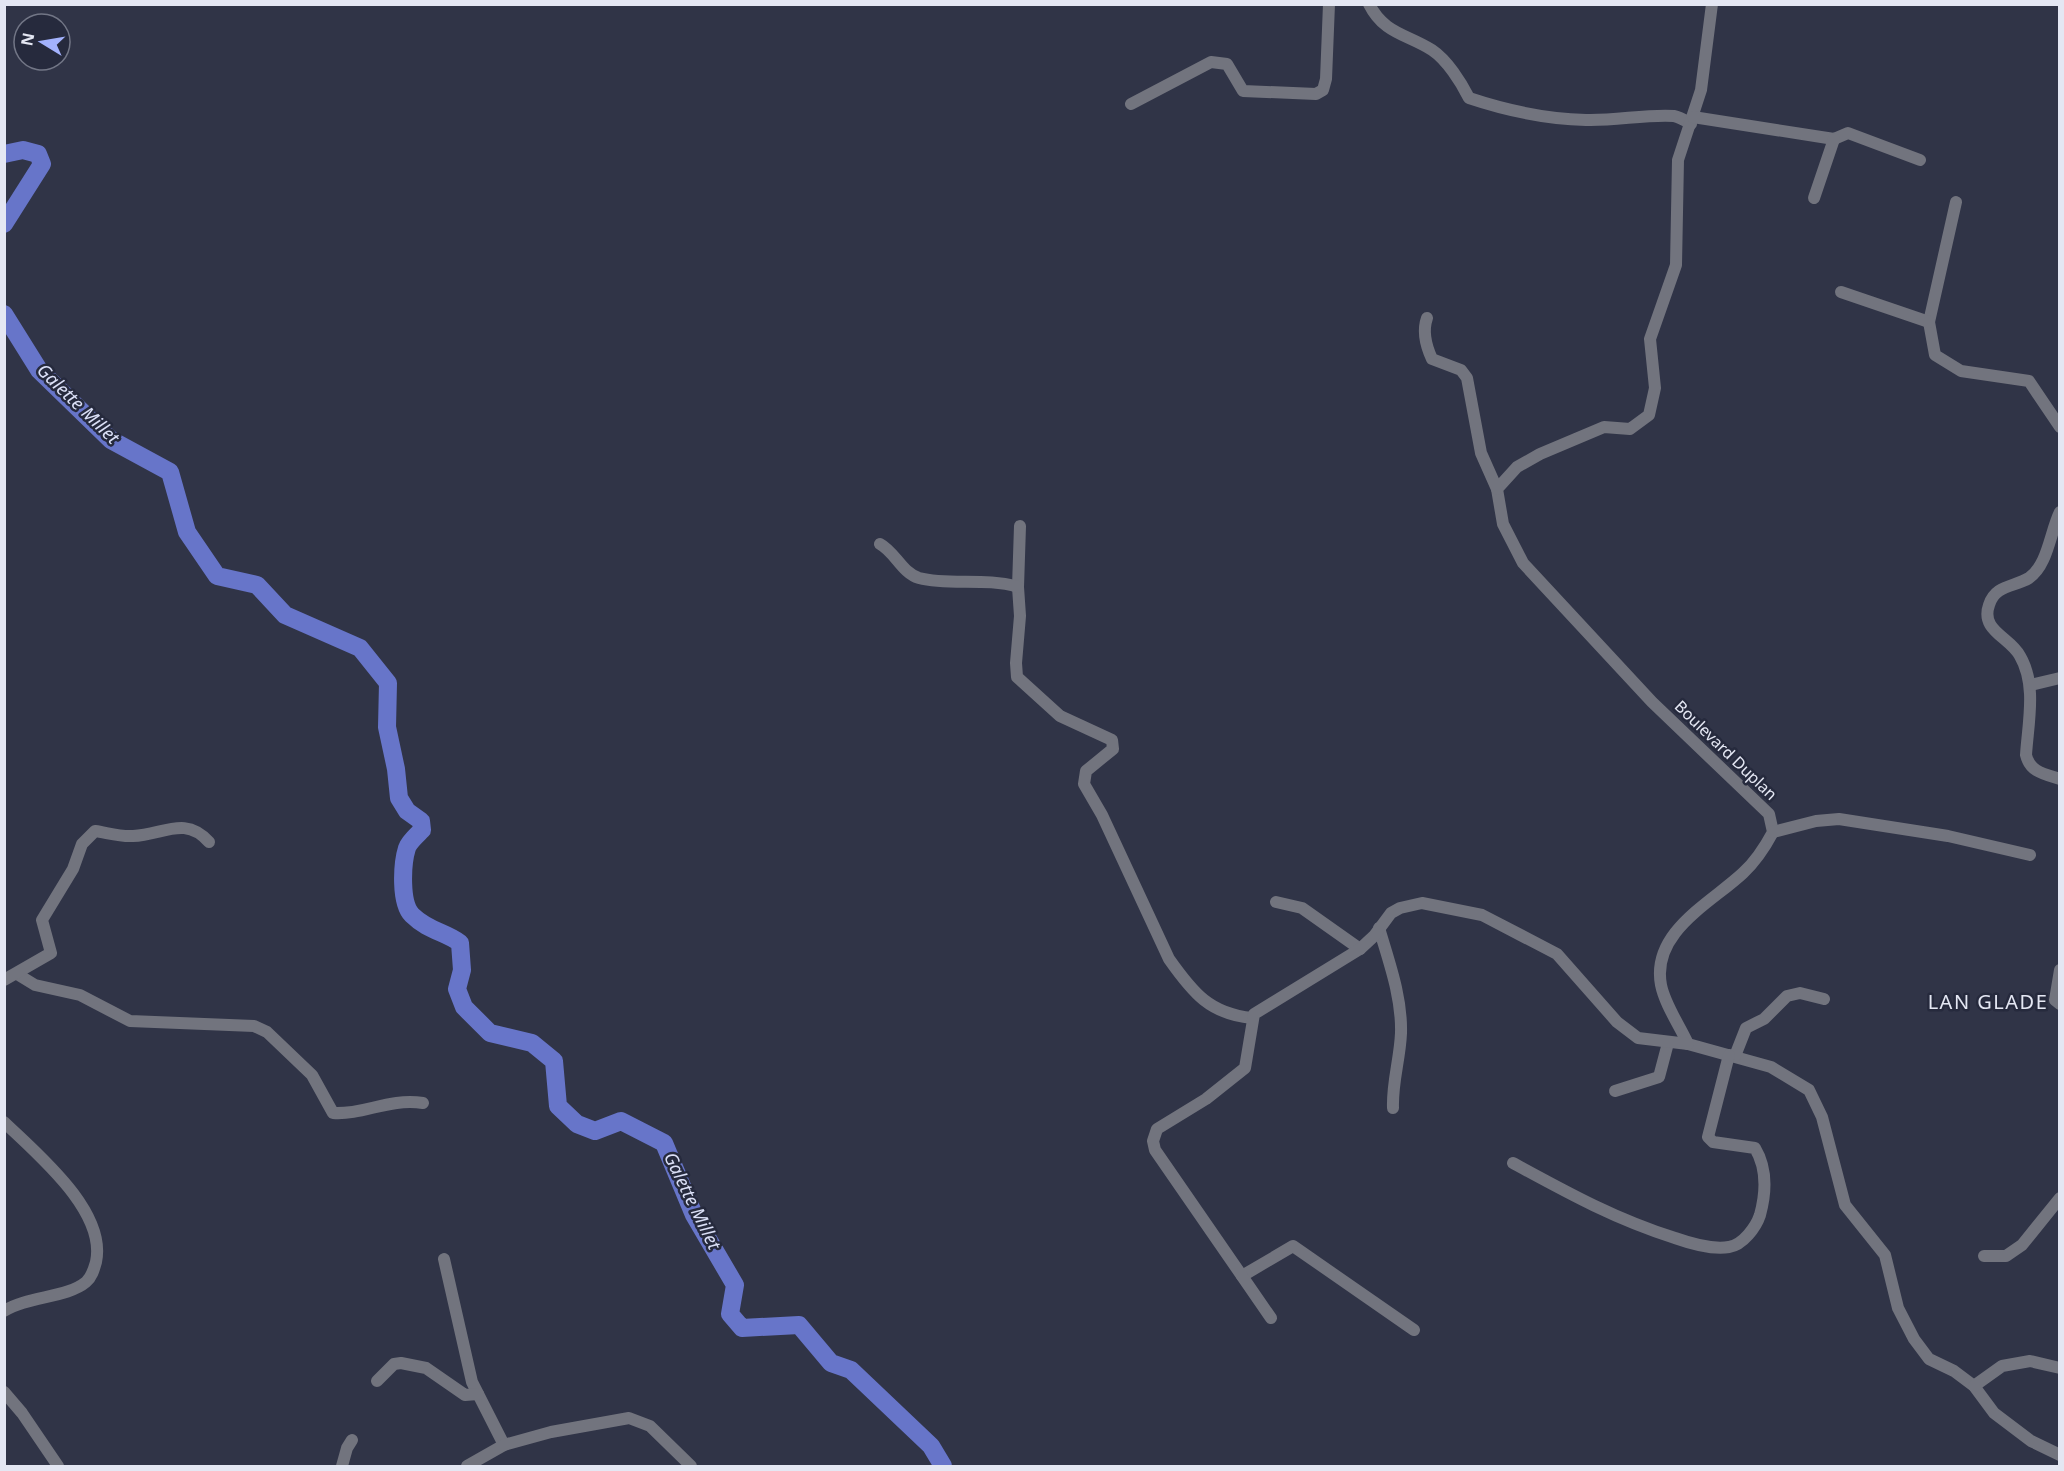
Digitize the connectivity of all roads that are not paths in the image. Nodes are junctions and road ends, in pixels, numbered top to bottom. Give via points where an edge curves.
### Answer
1 (1329, 4) edge
2 (1369, 4) edge
3 (1712, 4) edge
4 (1131, 104) dead end
5 (1692, 120) junction
6 (1834, 139) junction
7 (1920, 160) dead end
8 (1814, 198) dead end
9 (1956, 202) dead end
10 (1841, 292) dead end
11 (1426, 318) dead end
12 (1929, 322) junction
13 (2060, 427) edge
14 (1497, 489) junction
15 (2060, 512) edge
16 (1020, 526) dead end
17 (880, 544) dead end
18 (1018, 587) junction
19 (2060, 678) edge
20 (2031, 685) junction
21 (2060, 779) edge
22 (1773, 832) junction
23 (209, 842) dead end
24 (2030, 855) dead end
25 (1276, 902) dead end
26 (1379, 928) junction
27 (1360, 949) junction
28 (2060, 970) edge
29 (17, 974) junction
30 (4, 980) edge
31 (1824, 999) dead end
32 (2060, 1004) edge
33 (1252, 1018) junction
34 (1668, 1044) junction
35 (1688, 1044) junction
36 (1732, 1055) junction
37 (1615, 1091) dead end
38 (423, 1103) dead end
39 (1393, 1108) dead end
40 (4, 1122) edge
41 (1513, 1163) dead end
42 (2060, 1198) edge
43 (1984, 1256) dead end
44 (444, 1259) dead end
45 (1242, 1276) junction
46 (4, 1311) edge
47 (1271, 1318) dead end
48 (1414, 1330) dead end
49 (2060, 1368) edge
50 (377, 1381) dead end
51 (1974, 1386) junction
52 (4, 1392) edge
53 (478, 1394) junction
54 (352, 1440) dead end
55 (504, 1445) junction
56 (2060, 1455) edge
57 (58, 1467) edge
58 (342, 1467) edge
59 (467, 1467) edge
60 (691, 1467) edge

1 - 4 street via 1326,79 1323,90 1316,94 1243,91 1227,64 1219,61
2 - 5 street via 1391,31 1433,51 1459,79 1469,98 1547,117 1623,120 1676,116
3 - 5 street via 1701,90
5 - 6 street
5 - 14 street via 1678,160 1676,264 1650,339 1655,388 1649,415 1630,429 1604,427 1540,454 1517,467
6 - 7 street via 1843,133 1856,135
6 - 8 street
9 - 12 street
10 - 12 street
11 - 14 street, Boulevard Duplan via 1425,337 1432,359 1461,370 1467,378 1481,453
12 - 13 street via 1935,355 1961,370 2029,381
14 - 22 street, Boulevard Duplan via 1503,524 1523,563 1652,702 1769,814
15 - 20 street via 2038,570 2001,588 1988,606 1989,625 2021,657
16 - 18 street
17 - 18 street via 918,578 996,582
18 - 33 street via 1017,677 1060,716 1112,740 1110,753 1086,771 1084,784 1107,824 1169,959 1211,1006 1222,1013
19 - 20 street
20 - 21 street via 2028,764 2037,772
22 - 24 street via 1839,819 1948,836
22 - 35 street via 1744,872 1679,925 1661,960 1661,986
23 - 29 street via 201,832 176,827 130,837 95,831 82,844 73,869 42,920 51,953
25 - 27 street via 1302,908
26 - 27 street
26 - 34 street via 1391,913 1422,903 1482,915 1557,954 1617,1022 1638,1038
26 - 39 street via 1399,996 1401,1037 1393,1077
27 - 33 street
28 - 32 street via 2055,1000
29 - 30 street
29 - 38 street via 35,985 80,995 130,1021 254,1026 267,1032 312,1075 333,1113 403,1100
31 - 36 street via 1800,993 1787,996 1764,1019 1746,1028
33 - 45 street via 1245,1068 1206,1099 1157,1129 1153,1141 1155,1150
34 - 35 street
34 - 37 street via 1659,1077
35 - 36 street
36 - 41 street via 1708,1137 1713,1142 1755,1148 1762,1163 1765,1193 1754,1226 1732,1247 1692,1244 1639,1227
36 - 51 street via 1771,1067 1809,1090 1822,1117 1845,1205 1885,1255 1898,1308 1914,1339 1929,1359
40 - 46 street via 51,1168 77,1200 97,1236 93,1273 87,1282
42 - 43 street via 2022,1245 2006,1256
44 - 53 street
45 - 47 street
45 - 48 street via 1293,1246
49 - 51 street via 2030,1361 2002,1366
50 - 53 street via 394,1364 401,1363 426,1368 465,1395
51 - 56 street via 1994,1413 2031,1441
52 - 57 street
53 - 55 street
54 - 58 street
55 - 59 street
55 - 60 street via 629,1418 650,1426

